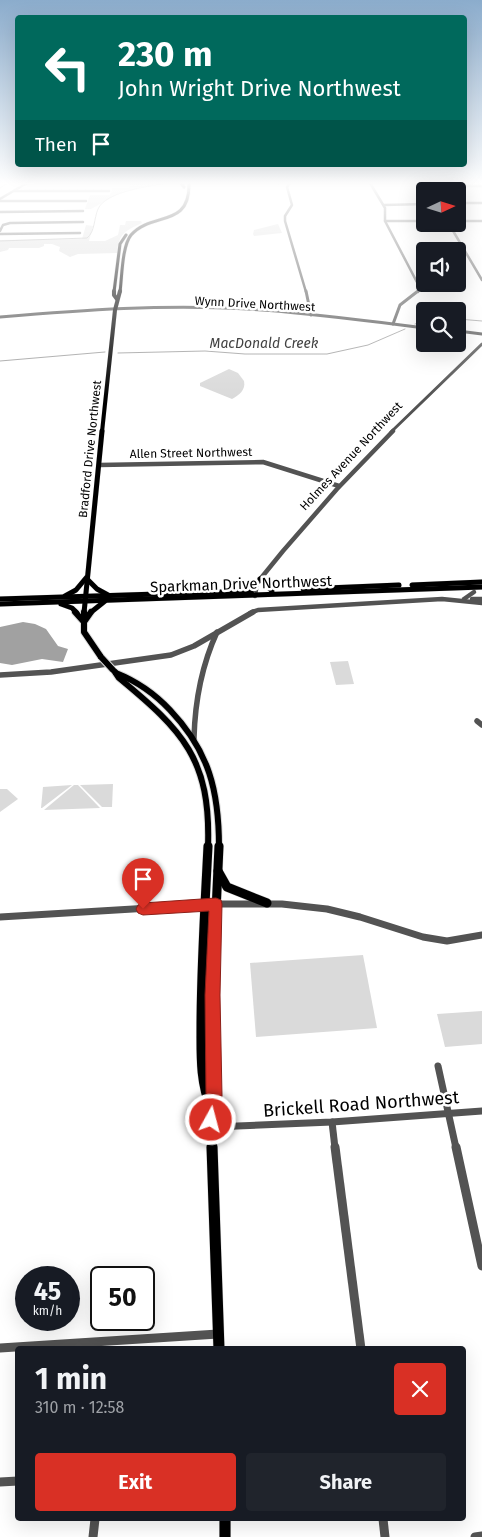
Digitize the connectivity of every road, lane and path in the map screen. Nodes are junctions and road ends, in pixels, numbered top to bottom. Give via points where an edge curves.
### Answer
1 (120, 255) edge
2 (126, 255) edge
3 (295, 255) edge
4 (403, 255) edge
5 (467, 255) edge
6 (482, 280) edge
7 (117, 299) junction
8 (115, 310) junction
9 (311, 315) junction
10 (0, 318) edge
11 (393, 324) junction
12 (416, 327) edge
13 (466, 332) edge
14 (482, 334) edge
15 (482, 344) edge
16 (99, 465) junction
17 (339, 486) junction
18 (86, 578) junction
19 (260, 579) junction
20 (476, 586) edge
21 (272, 591) junction
22 (254, 594) junction
23 (62, 596) junction
24 (107, 598) junction
25 (0, 599) edge
26 (84, 599) junction
27 (464, 599) junction
28 (457, 600) junction
29 (482, 600) edge
30 (59, 603) junction
31 (0, 604) edge
32 (84, 622) junction
33 (217, 632) junction
34 (199, 643) junction
35 (207, 651) junction
36 (115, 671) junction
37 (0, 675) edge
38 (477, 721) dead end
39 (482, 725) edge
40 (194, 738) junction
41 (218, 869) junction
42 (268, 903) junction
43 (216, 904) junction
44 (204, 905) junction
45 (0, 917) edge
46 (482, 935) edge
47 (438, 1066) dead end
48 (211, 1108) junction
49 (482, 1111) edge
50 (448, 1113) junction
51 (332, 1122) junction
52 (212, 1127) junction
53 (482, 1266) edge
54 (218, 1334) junction
55 (31, 1346) edge
56 (219, 1346) edge
57 (361, 1346) edge
58 (15, 1347) edge
59 (0, 1348) edge
60 (15, 1480) edge
61 (0, 1482) edge
62 (95, 1521) edge
63 (225, 1521) edge
64 (383, 1521) edge
65 (482, 1536) edge
66 (94, 1537) edge
67 (225, 1537) edge
68 (385, 1537) edge
69 (475, 1537) edge

1 - 7 main road, Bradford Drive Northwest via 114,294
2 - 7 main road, Bradford Drive Northwest
3 - 9 street
4 - 11 street via 420,288 400,305
5 - 6 street
7 - 8 main road, Bradford Drive Northwest
8 - 9 street, Wynn Drive Northwest via 228,309
8 - 10 street, Wynn Drive Northwest
8 - 16 main road, Bradford Drive Northwest
9 - 11 street, Wynn Drive Northwest
11 - 12 street, Wynn Drive Northwest
13 - 14 street
15 - 17 street, Holmes Avenue Northwest via 430,392
16 - 17 street, Allen Street Northwest via 263,462
16 - 18 main road, Bradford Drive Northwest
17 - 19 street, Holmes Avenue Northwest
18 - 23 main road via 76,590
18 - 24 main road
18 - 26 main road, Bradford Drive Northwest
19 - 21 main road
19 - 22 street, Holmes Avenue Northwest
20 - 21 main road, Sparkman Drive Northwest
20 - 22 main road, Sparkman Drive Northwest
20 - 27 street via 472,595
20 - 29 street
21 - 22 main road, Sparkman Drive Northwest
22 - 24 main road, Sparkman Drive Northwest
23 - 25 main road, Sparkman Drive Northwest
23 - 26 main road, Sparkman Drive Northwest
24 - 26 main road, Sparkman Drive Northwest
24 - 32 main road via 92,610
26 - 30 main road, Sparkman Drive Northwest
26 - 32 main road
27 - 28 street
27 - 29 street
28 - 29 street
28 - 33 street via 272,608 247,614
30 - 31 main road, Sparkman Drive Northwest
30 - 32 main road via 72,608
32 - 36 main road, bridge via 84,632
33 - 34 street
33 - 35 street
34 - 35 street
34 - 37 street via 171,655 51,672
35 - 40 street via 197,688
36 - 40 main road via 157,698
36 - 44 main road via 176,729 198,767 209,827
38 - 39 street
40 - 41 main road via 208,766 218,803
41 - 42 main road via 227,887
41 - 43 main road
42 - 43 street
42 - 46 street via 326,909 447,941
43 - 44 street
43 - 48 main road
44 - 45 street
44 - 48 main road via 200,978 201,1053 206,1100
47 - 50 street
48 - 52 main road
49 - 50 street, Brickell Road Northwest
50 - 51 street, Brickell Road Northwest
50 - 53 street
51 - 52 street, Brickell Road Northwest
51 - 57 street
52 - 54 main road
54 - 55 street
54 - 56 main road
58 - 59 street
60 - 61 street
62 - 66 street
63 - 67 main road
64 - 68 street
65 - 69 street

